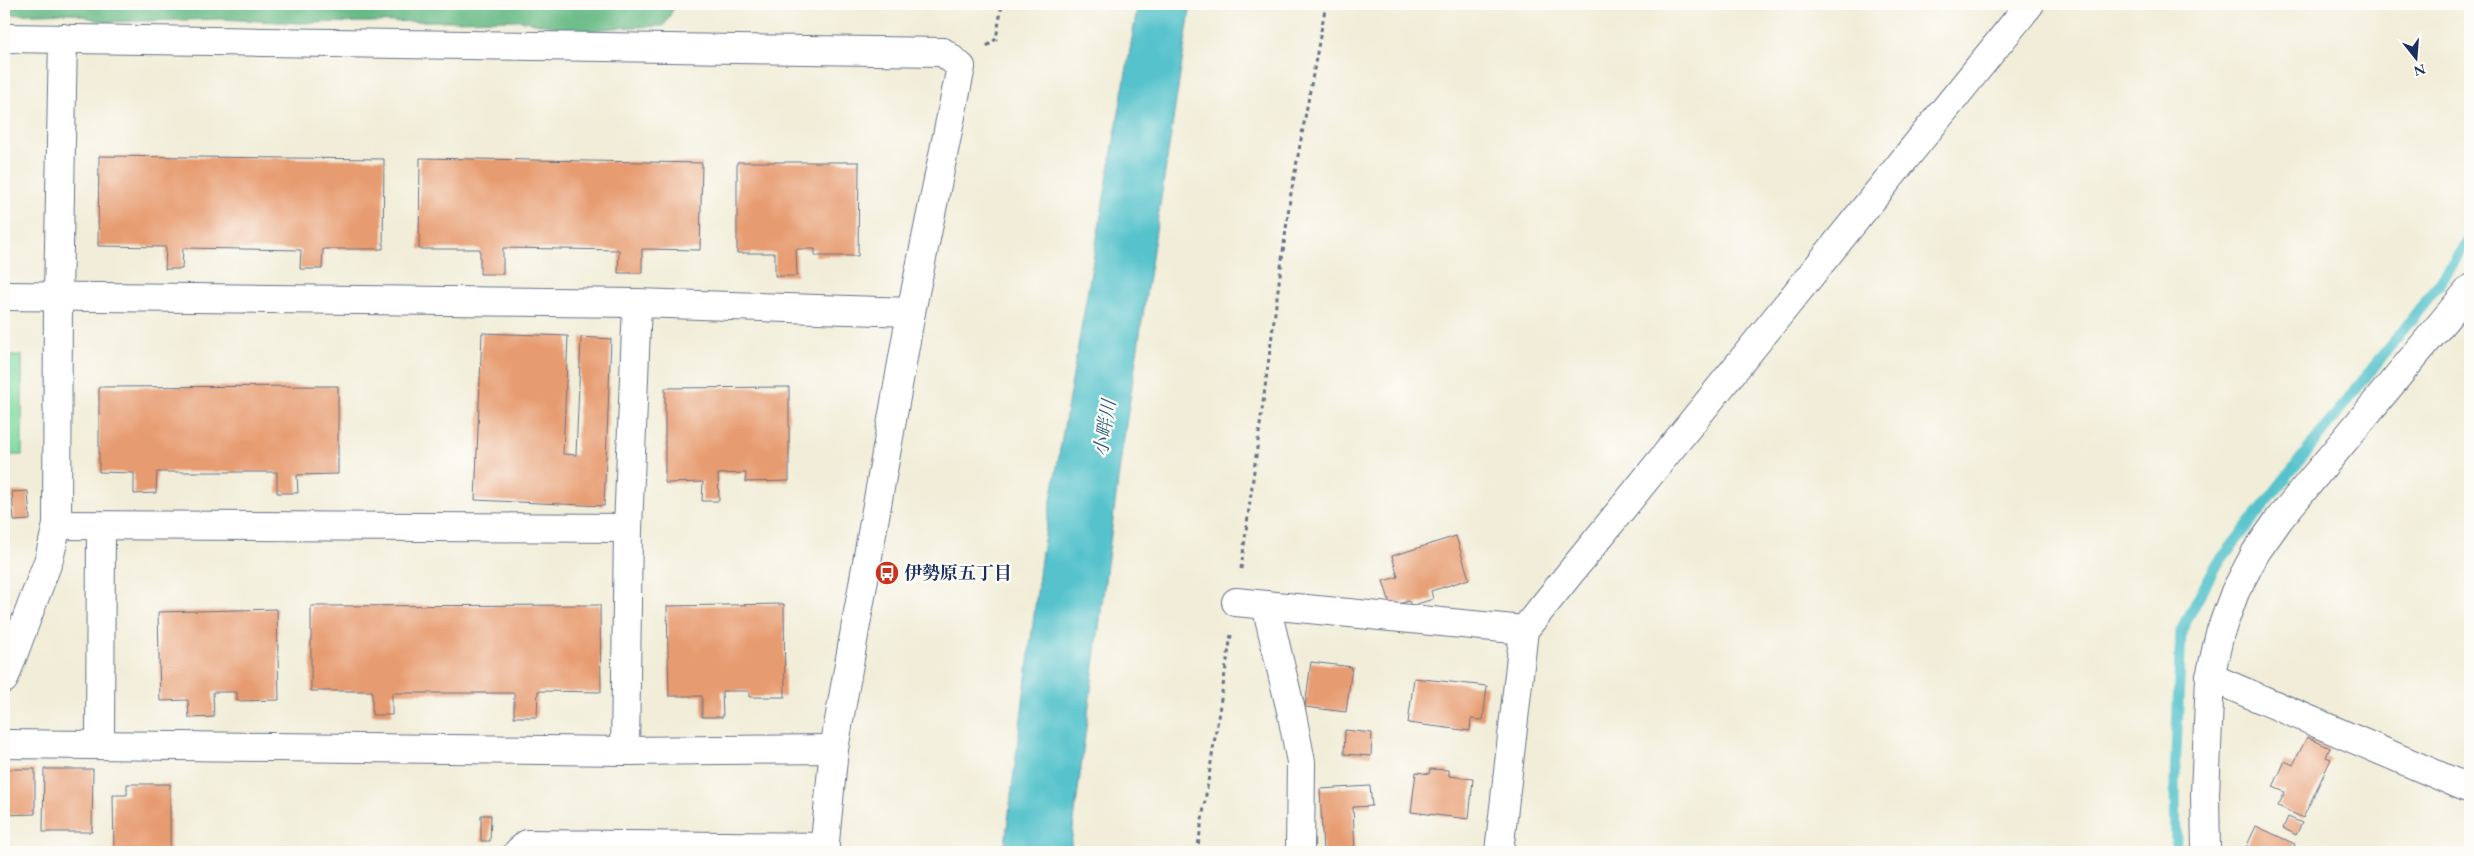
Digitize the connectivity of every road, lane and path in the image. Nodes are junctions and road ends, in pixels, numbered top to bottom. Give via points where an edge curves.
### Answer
1 (1002, 4) edge
2 (1326, 4) edge
3 (2030, 4) edge
4 (4, 38) edge
5 (63, 38) junction
6 (961, 67) junction
7 (2470, 289) edge
8 (4, 296) edge
9 (58, 298) junction
10 (637, 303) junction
11 (911, 312) junction
12 (57, 525) junction
13 (101, 526) junction
14 (628, 528) junction
15 (1236, 602) junction
16 (1266, 604) junction
17 (1524, 630) junction
18 (2210, 677) junction
19 (4, 679) edge
20 (4, 744) edge
21 (100, 744) junction
22 (834, 749) junction
23 (625, 751) junction
24 (2470, 789) edge
25 (824, 850) edge
26 (518, 852) edge
27 (1196, 852) edge
28 (1300, 852) edge
29 (1499, 852) edge
30 (2206, 852) edge

1 - 6 path via 996,39
2 - 15 path via 1290,199
3 - 17 street
4 - 5 street
5 - 6 street via 942,52
5 - 9 street
6 - 11 street
7 - 18 street via 2329,457 2256,552 2235,592 2220,633
8 - 9 street
9 - 10 street
9 - 12 street
10 - 11 street
10 - 14 street
11 - 22 street
12 - 13 street
12 - 19 street via 50,559
13 - 14 street
13 - 21 street
14 - 23 street
15 - 16 street
15 - 27 path
16 - 17 street
16 - 28 street via 1301,762
17 - 29 street
18 - 24 street
18 - 30 street
20 - 21 street
21 - 23 street
22 - 23 street
22 - 25 street
25 - 26 street via 527,844

